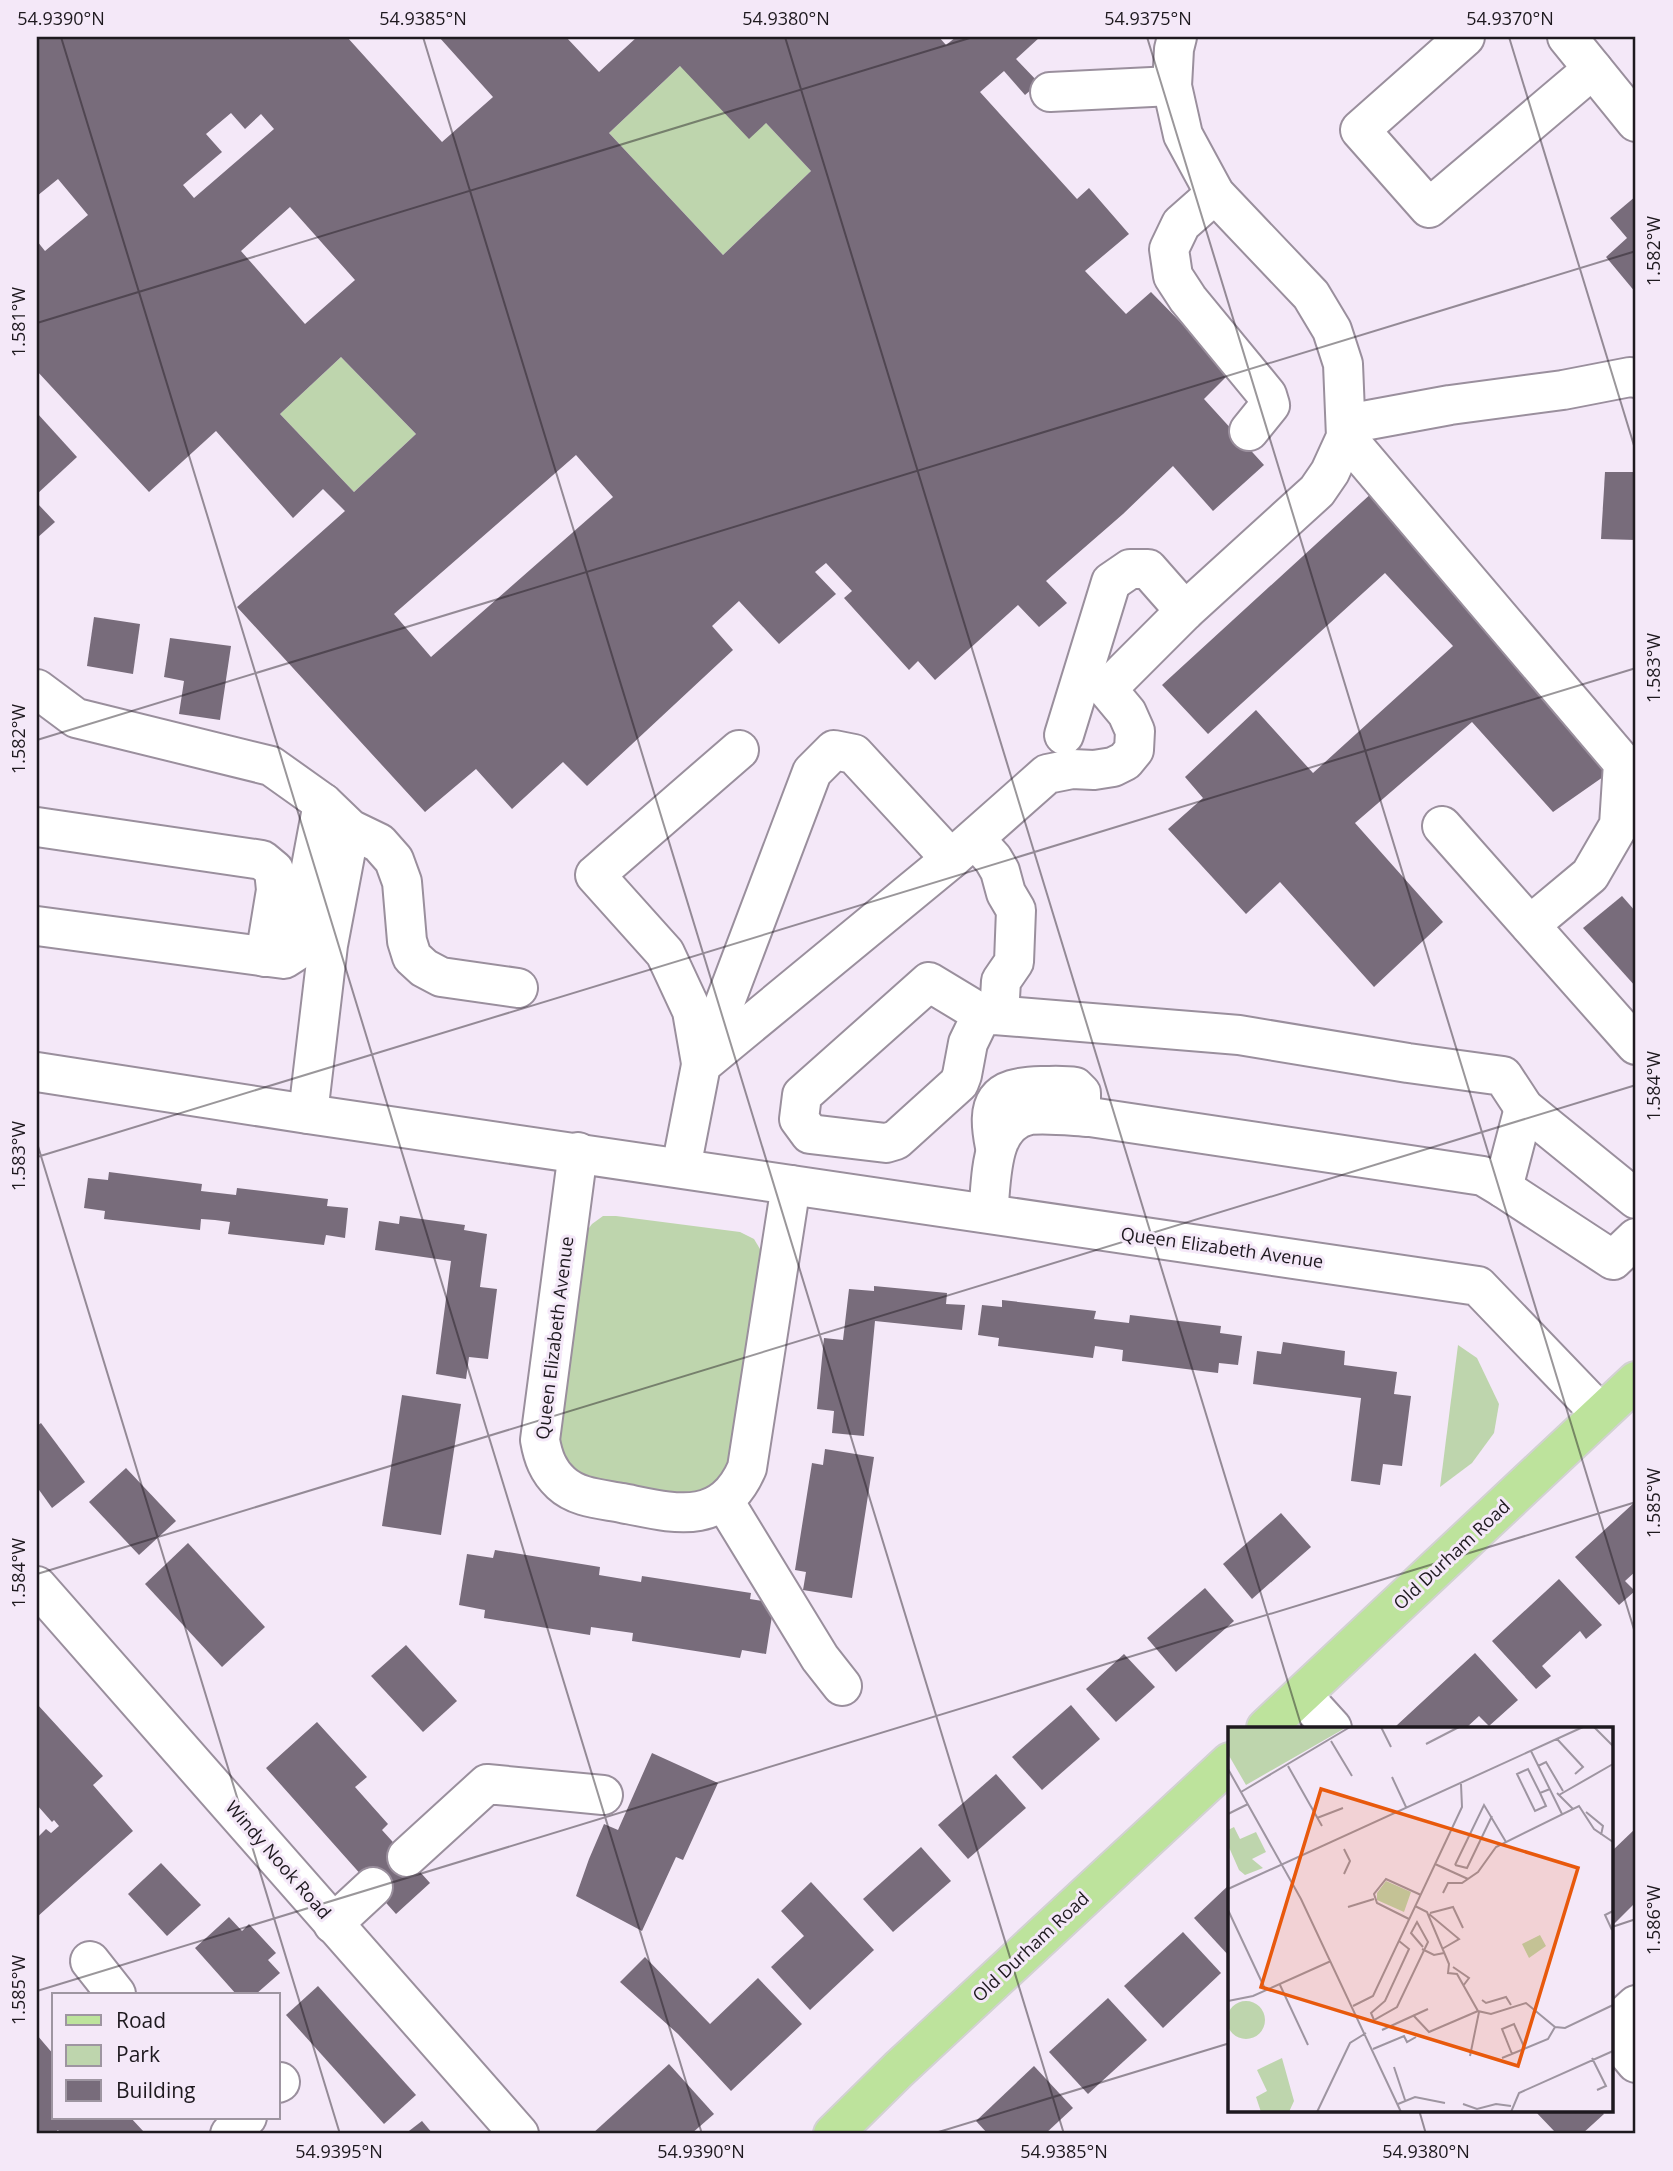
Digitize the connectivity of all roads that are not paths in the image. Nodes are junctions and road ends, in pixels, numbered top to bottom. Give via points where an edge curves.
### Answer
1 (1177, 37) edge
2 (1465, 37) edge
3 (1567, 37) edge
4 (1593, 69) junction
5 (1172, 86) junction
6 (1050, 92) dead end
7 (1636, 122) edge
8 (1215, 194) junction
9 (1636, 378) edge
10 (1347, 430) junction
11 (1249, 431) dead end
12 (1185, 611) junction
13 (37, 689) edge
14 (1107, 689) junction
15 (1064, 735) junction
16 (739, 750) dead end
17 (1047, 774) junction
18 (336, 816) junction
19 (37, 827) edge
20 (1442, 827) dead end
21 (963, 849) junction
22 (1530, 925) junction
23 (37, 926) edge
24 (265, 957) junction
25 (518, 988) dead end
26 (994, 1003) junction
27 (1636, 1045) edge
28 (701, 1065) junction
29 (37, 1072) edge
30 (1524, 1108) junction
31 (307, 1114) junction
32 (578, 1153) junction
33 (681, 1168) junction
34 (791, 1185) junction
35 (1503, 1188) junction
36 (1636, 1199) edge
37 (988, 1213) junction
38 (1636, 1238) edge
39 (1636, 1381) edge
40 (1600, 1413) junction
41 (724, 1501) junction
42 (37, 1586) edge
43 (842, 1686) dead end
44 (1301, 1695) junction
45 (1267, 1727) edge
46 (1331, 1727) edge
47 (1228, 1764) edge
48 (603, 1795) dead end
49 (407, 1857) dead end
50 (373, 1887) dead end
51 (333, 1924) junction
52 (90, 1961) dead end
53 (115, 1993) edge
54 (1636, 2005) edge
55 (1614, 2025) edge
56 (1614, 2036) edge
57 (1636, 2063) edge
58 (217, 2118) edge
59 (246, 2118) edge
60 (231, 2134) edge
61 (519, 2134) edge
62 (833, 2134) edge

1 - 5 street
2 - 4 street via 1360,130 1429,208
3 - 4 street
4 - 7 street
5 - 6 street
5 - 8 street via 1183,135
8 - 10 street via 1311,295 1332,330 1343,364
8 - 11 street via 1181,224 1169,249 1173,276 1188,299 1267,396 1270,405
9 - 10 street via 1450,405
10 - 12 street via 1317,491
10 - 22 street via 1623,763 1619,825 1590,875
12 - 14 street
12 - 15 street via 1148,569 1130,569 1111,582
13 - 18 street via 76,718 271,766
14 - 15 street
14 - 17 street via 1135,731 1134,750 1113,767
15 - 17 street
16 - 28 street via 595,876 665,953 692,1011
17 - 21 street
18 - 24 street via 295,952 284,959
18 - 25 street via 379,843 394,860 402,882 412,957 441,977
18 - 31 street via 328,945
19 - 24 street via 262,860 274,870 276,890
20 - 22 street
21 - 26 street via 993,859 1016,910 1014,961
21 - 28 street
21 - 28 street via 854,754 834,750 812,772
22 - 27 street
23 - 24 street
26 - 26 street via 929,982 802,1095 799,1119 810,1134 886,1143 896,1140 959,1083 968,1043
26 - 30 street via 1503,1076
28 - 33 street
29 - 31 street, Queen Elizabeth Avenue
30 - 35 street
30 - 36 street
31 - 32 street, Queen Elizabeth Avenue
32 - 33 street, Queen Elizabeth Avenue
32 - 41 street, Queen Elizabeth Avenue via 540,1440 544,1458 562,1484 578,1495 682,1514 705,1511
33 - 34 street, Queen Elizabeth Avenue
34 - 37 street, Queen Elizabeth Avenue
34 - 41 street via 747,1468
35 - 37 street via 1483,1176 1090,1117 1028,1115 1013,1123 995,1147
35 - 38 street via 1613,1260
37 - 40 street, Queen Elizabeth Avenue via 1478,1286
39 - 40 main road, Old Durham Road
40 - 44 main road, Old Durham Road
41 - 43 street
42 - 51 street, Windy Nook Road
44 - 45 main road, Old Durham Road
44 - 46 street
47 - 62 main road, Old Durham Road
48 - 49 street via 487,1784
50 - 51 street
51 - 61 street, Windy Nook Road
52 - 53 street
54 - 55 street
56 - 57 street
58 - 60 street
59 - 60 street

